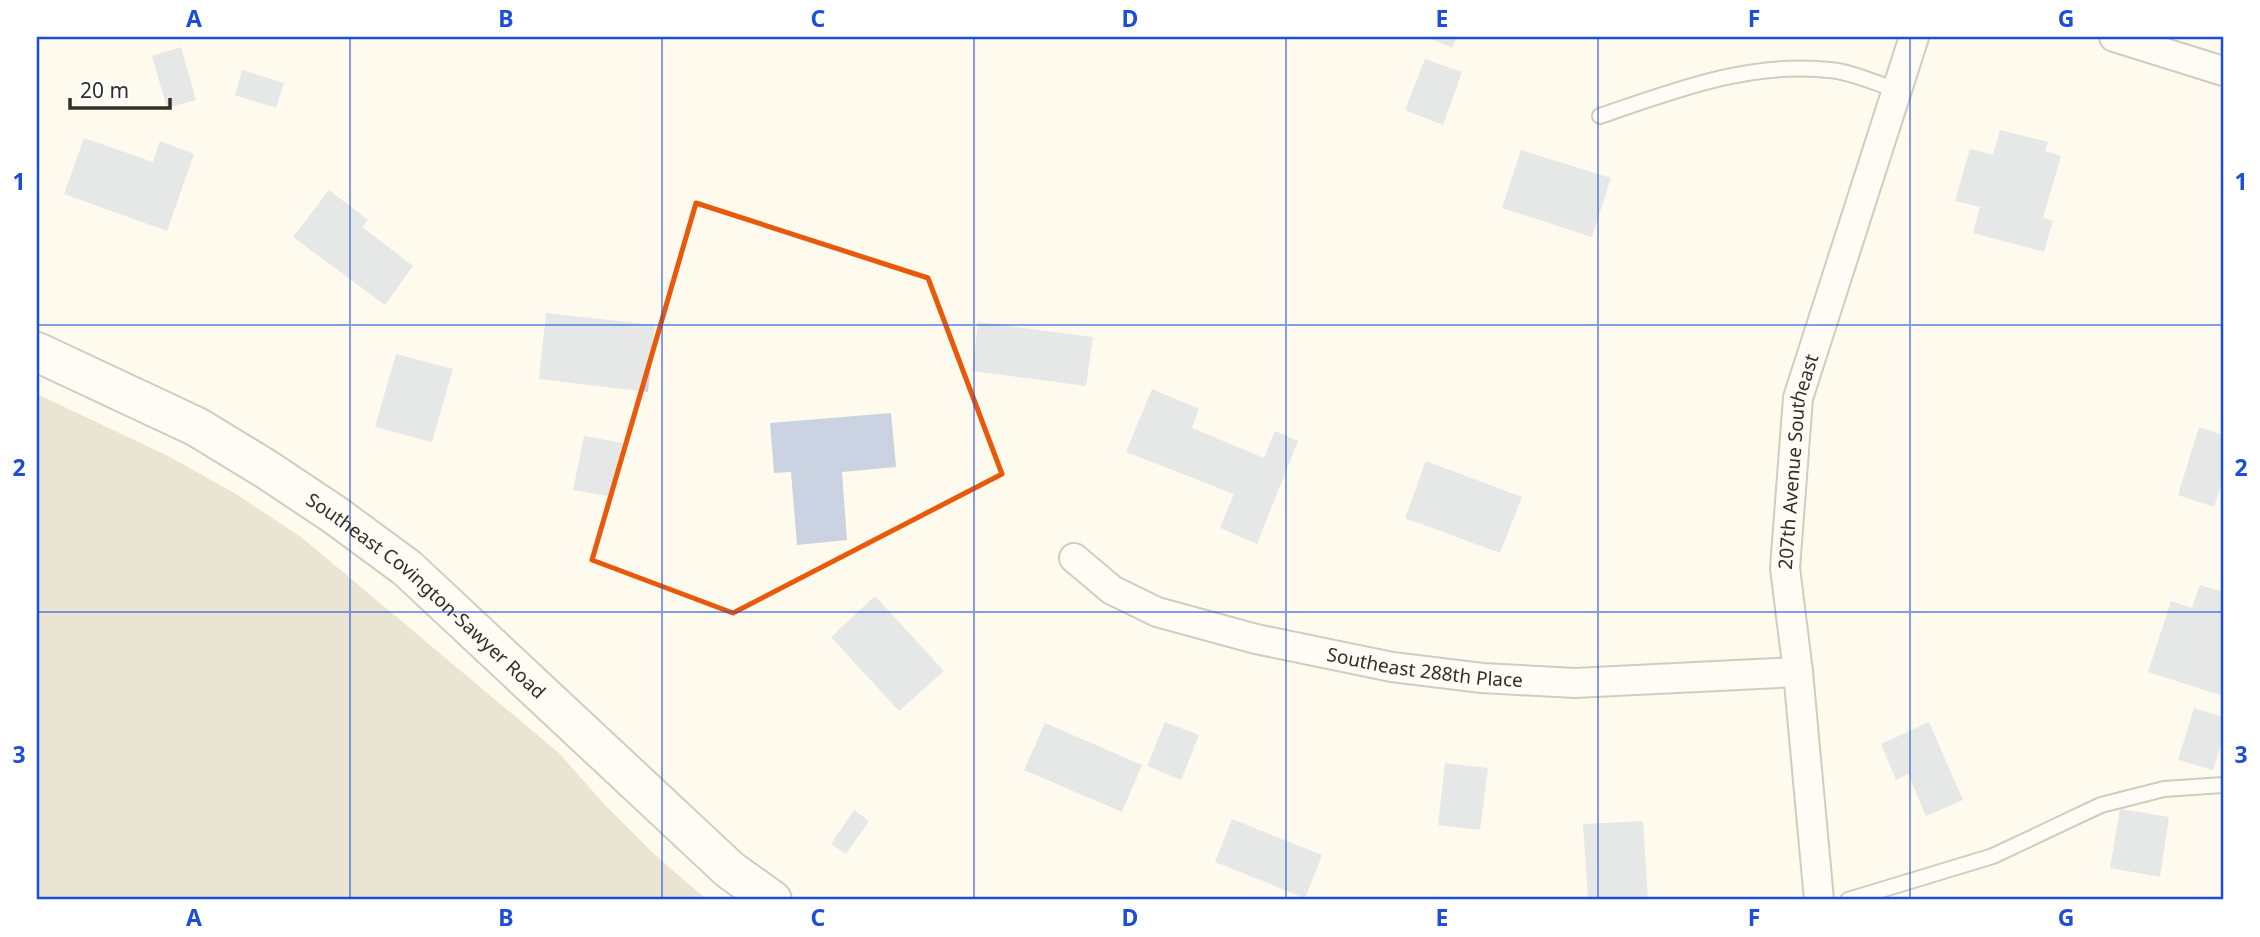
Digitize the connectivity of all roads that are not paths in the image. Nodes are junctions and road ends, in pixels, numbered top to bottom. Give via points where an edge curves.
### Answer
1 (1914, 37) edge
2 (2114, 37) edge
3 (2223, 71) edge
4 (1897, 90) junction
5 (1600, 116) dead end
6 (37, 352) edge
7 (1074, 558) dead end
8 (1798, 672) junction
9 (2223, 785) edge
10 (772, 900) edge
11 (1819, 900) edge
12 (1848, 900) edge

1 - 4 street, 207th Avenue Southeast
2 - 3 street
4 - 5 lane via 1831,70 1771,69 1689,85
4 - 8 street, 207th Avenue Southeast via 1798,398 1785,568
6 - 10 street, Southeast Covington-Sawyer Road via 197,428 335,515 407,568 730,870
7 - 8 street, Southeast 288th Place via 1112,590 1157,612 1256,639 1392,667 1576,684
8 - 11 street, 207th Avenue Southeast
9 - 12 lane via 2164,789 2101,805 1993,856

